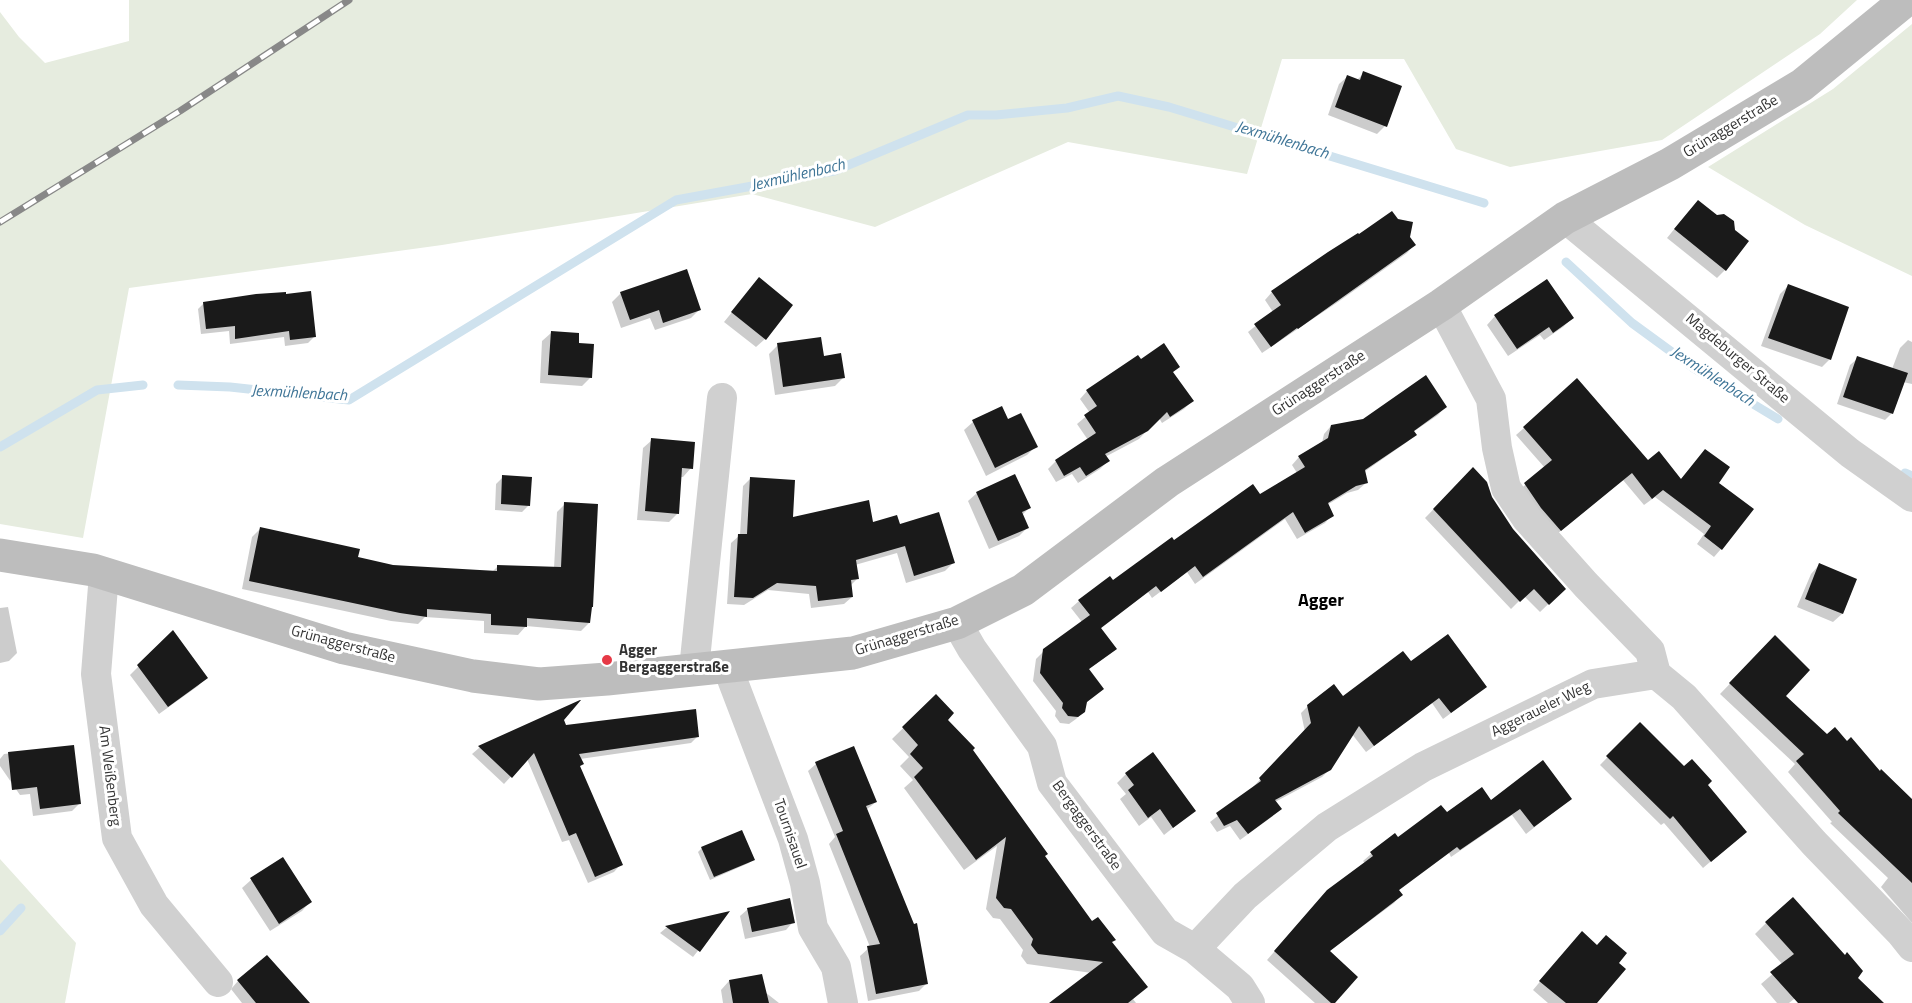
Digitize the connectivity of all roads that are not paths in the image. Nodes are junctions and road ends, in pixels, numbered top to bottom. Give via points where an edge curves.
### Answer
1 (1906, 0) edge
2 (1565, 218) junction
3 (1442, 305) junction
4 (722, 398) dead end
5 (1912, 497) edge
6 (0, 555) edge
7 (104, 574) junction
8 (957, 623) junction
9 (727, 666) junction
10 (694, 669) junction
11 (1656, 674) junction
12 (1912, 947) edge
13 (1195, 950) junction
14 (218, 982) dead end
15 (843, 1003) edge
16 (1250, 1003) edge

1 - 2 street, Grünaggerstraße via 1802,85 1670,164
2 - 3 street, Grünaggerstraße
2 - 5 street, Magdeburger Straße via 1850,453
3 - 8 street, Grünaggerstraße via 1167,482 1023,590
3 - 11 street via 1491,399 1506,488 1527,519 1650,651
4 - 10 street
6 - 7 street, Grünaggerstraße
7 - 10 street, Grünaggerstraße via 344,648 473,676 540,684
7 - 14 street, Am Weißenberg via 96,675 117,838 154,904
8 - 9 street, Grünaggerstraße via 853,652
8 - 13 street, Bergaggerstraße via 1042,746 1052,783 1166,932
9 - 10 street, Grünaggerstraße
9 - 15 street, Tournisauel via 793,839 813,928 836,967
11 - 12 street via 1684,698
11 - 13 street, Aggeraueler Weg via 1593,684 1423,767 1327,827 1245,896
13 - 16 street, Bergaggerstraße via 1240,987

